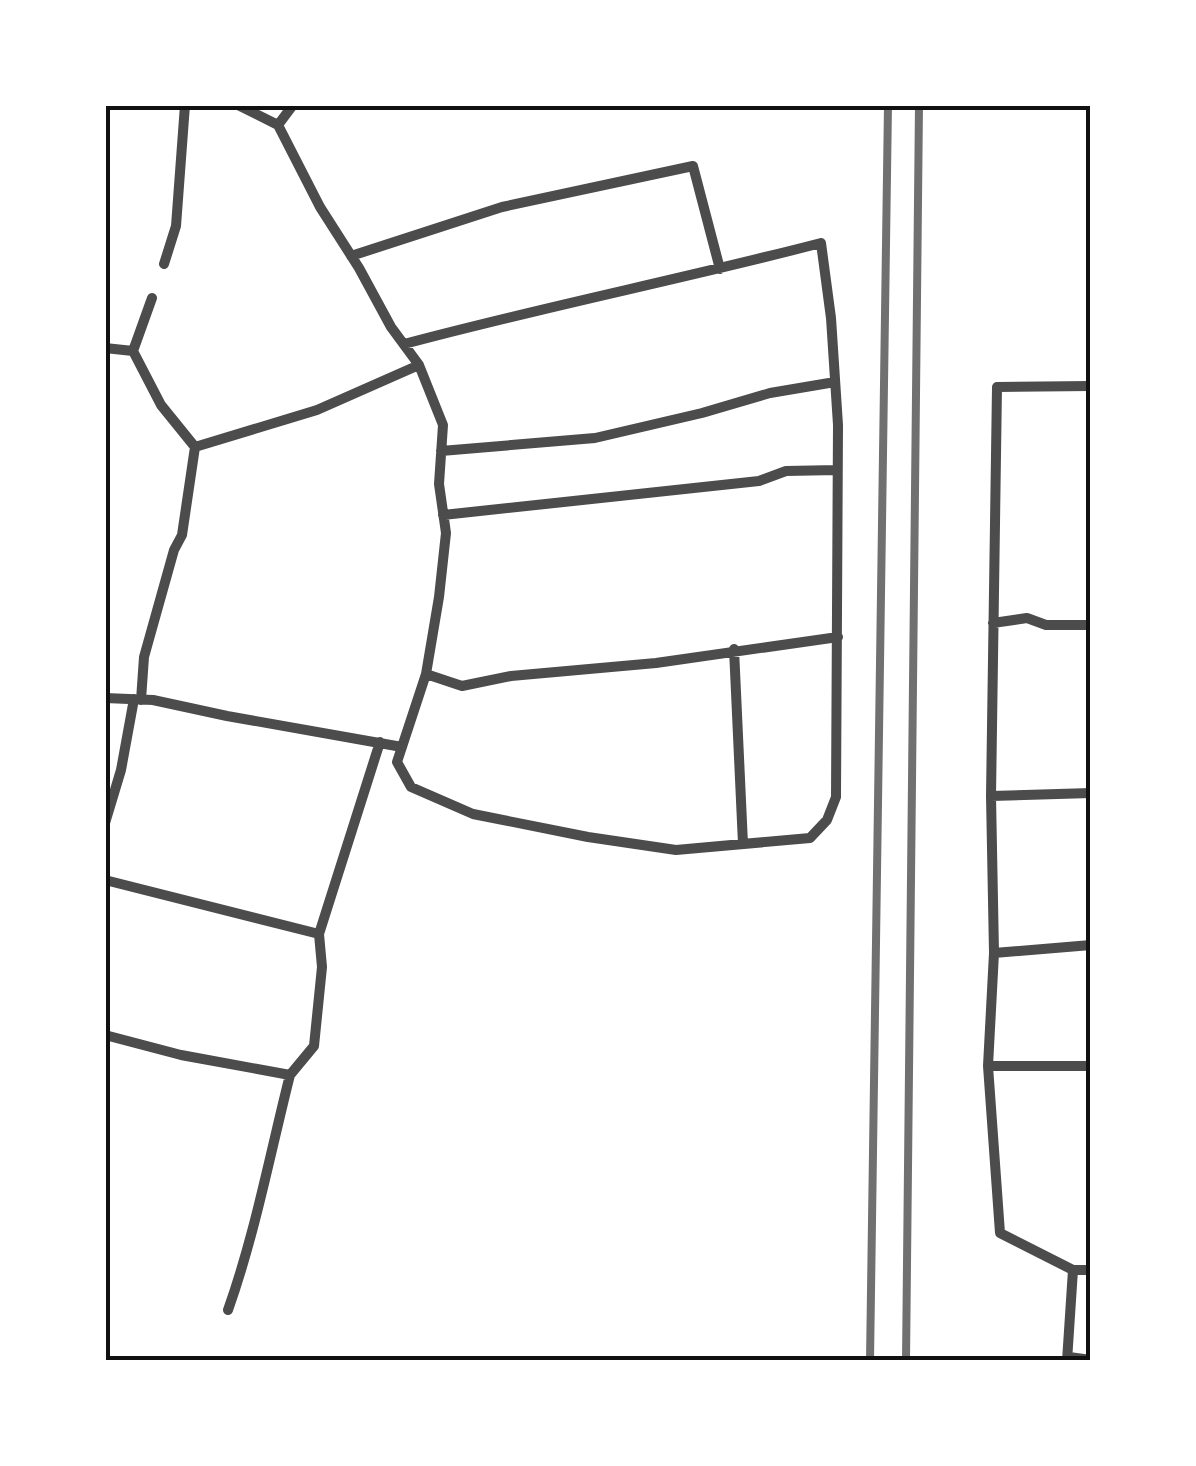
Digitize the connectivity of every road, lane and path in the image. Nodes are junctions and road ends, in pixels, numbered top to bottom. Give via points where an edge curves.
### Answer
1 (185, 105) edge
2 (238, 105) edge
3 (293, 105) edge
4 (278, 126) junction
5 (351, 256) junction
6 (164, 264) dead end
7 (720, 269) junction
8 (152, 298) dead end
9 (404, 344) junction
10 (105, 348) edge
11 (133, 351) junction
12 (419, 365) junction
13 (836, 382) junction
14 (1091, 386) edge
15 (194, 447) junction
16 (441, 450) junction
17 (838, 470) junction
18 (444, 515) junction
19 (993, 623) junction
20 (1091, 625) edge
21 (838, 638) junction
22 (734, 650) junction
23 (426, 674) junction
24 (105, 698) edge
25 (138, 699) junction
26 (380, 742) junction
27 (402, 747) junction
28 (1091, 793) edge
29 (991, 796) junction
30 (105, 823) edge
31 (743, 844) junction
32 (105, 880) edge
33 (319, 934) junction
34 (1091, 945) edge
35 (994, 954) junction
36 (105, 1035) edge
37 (988, 1066) junction
38 (1091, 1066) edge
39 (290, 1075) junction
40 (1073, 1270) junction
41 (1091, 1270) edge
42 (228, 1310) dead end
43 (1068, 1359) edge
44 (1091, 1360) edge

1 - 6 street via 176,226
2 - 4 street
3 - 4 street
4 - 5 street
5 - 7 street via 502,207 693,166
5 - 9 street
7 - 9 street
7 - 13 street via 820,242
8 - 11 street
9 - 12 street
10 - 11 street
11 - 15 street via 161,406
12 - 15 street via 317,410
12 - 16 street via 443,425
13 - 16 street via 595,438
13 - 17 street
14 - 19 street via 998,387
15 - 25 street via 182,535 144,657
16 - 18 street
17 - 18 street
17 - 21 street
18 - 23 street
19 - 20 street via 1027,618
19 - 29 street
21 - 22 street
21 - 31 street via 836,797 827,820 810,838
22 - 23 street via 462,686
22 - 31 street
23 - 27 street
24 - 25 street
25 - 26 street
25 - 30 street
26 - 27 street
26 - 33 street
27 - 31 street via 397,762 411,787 473,814 676,850
28 - 29 street
29 - 35 street
32 - 33 street
33 - 39 street via 314,1046
34 - 35 street
35 - 37 street
36 - 39 street
37 - 38 street
37 - 40 street via 1000,1232
39 - 42 street via 250,1247
40 - 41 street
40 - 43 street
43 - 44 street

